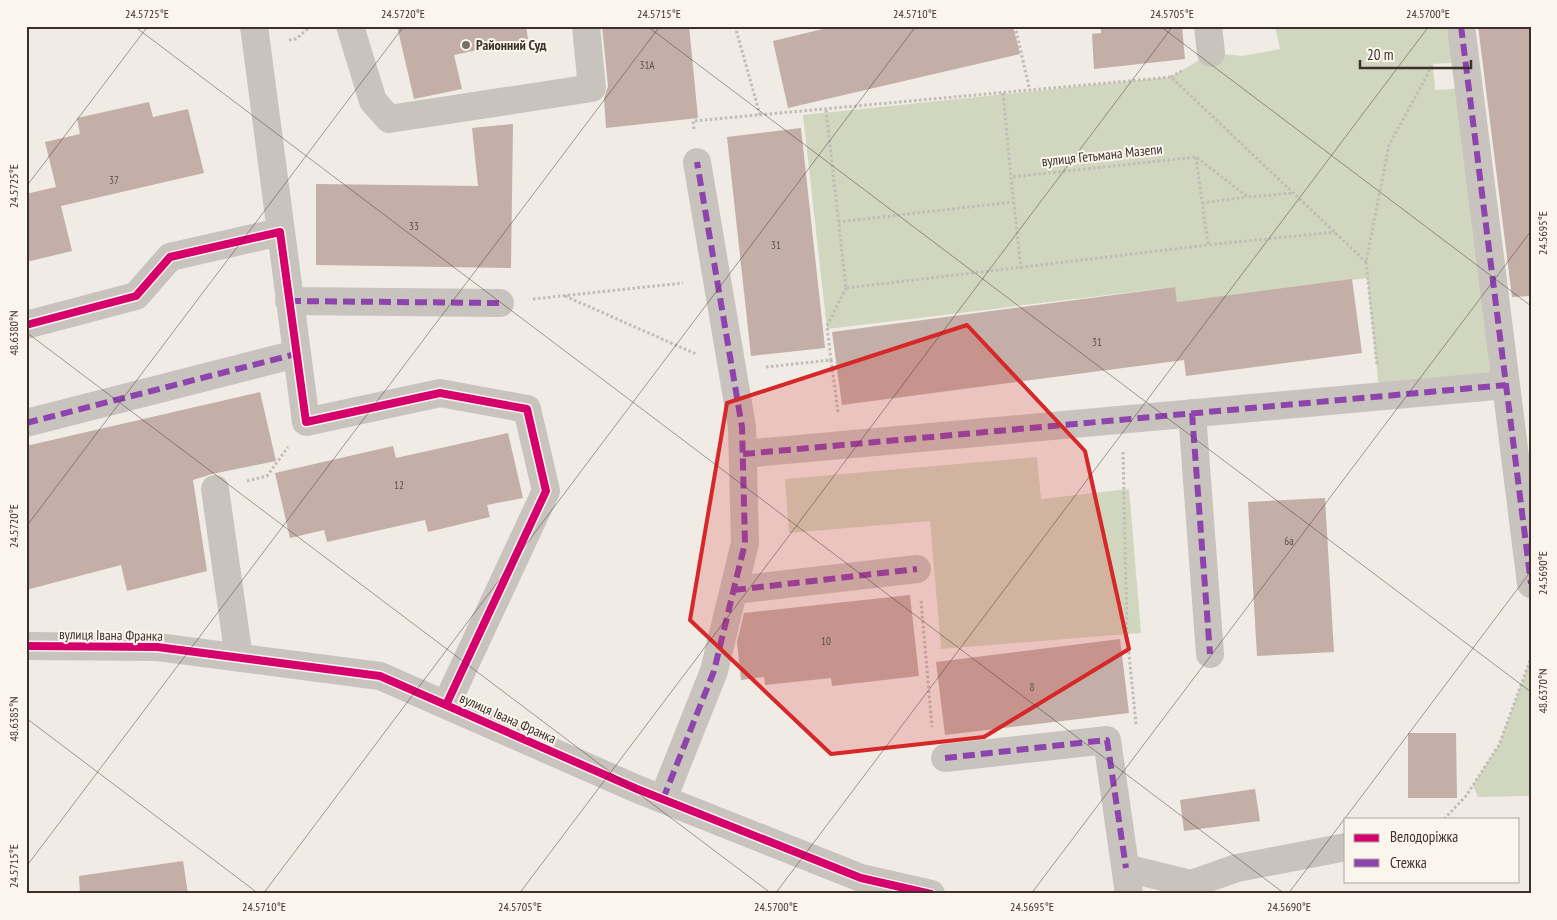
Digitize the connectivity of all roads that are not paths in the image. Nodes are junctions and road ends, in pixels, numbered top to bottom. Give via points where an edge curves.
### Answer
1 (254, 26) edge
2 (350, 26) edge
3 (586, 26) edge
4 (1208, 26) edge
5 (1460, 26) edge
6 (1211, 53) dead end
7 (697, 162) road end
8 (280, 232) junction
9 (289, 301) junction
10 (500, 303) road end
11 (26, 324) edge
12 (296, 354) junction
13 (1506, 385) junction
14 (1192, 413) junction
15 (26, 423) edge
16 (743, 454) junction
17 (215, 489) road end
18 (918, 569) road end
19 (1530, 569) edge
20 (734, 590) junction
21 (26, 646) edge
22 (1210, 654) dead end
23 (240, 658) junction
24 (446, 705) junction
25 (945, 758) road end
26 (663, 800) junction
27 (1344, 846) edge
28 (1127, 881) edge
29 (1186, 889) edge
30 (931, 894) edge

1 - 8 street
2 - 3 street via 373,101 389,119 592,88
4 - 6 street
5 - 13 street
7 - 16 street via 742,427
8 - 9 street
8 - 11 street via 170,257 136,296
9 - 10 street
9 - 12 street
12 - 15 street
12 - 24 street via 306,422 440,393 527,409 546,491
13 - 14 street
13 - 19 street
14 - 16 street
14 - 22 street
16 - 20 street via 746,543
17 - 23 street
18 - 20 street
20 - 26 street via 714,671
21 - 23 street, вулиця Івана Франка via 157,647
23 - 24 street, вулиця Івана Франка via 380,676
24 - 26 street, вулиця Івана Франка
25 - 28 street via 1107,740
26 - 30 street, вулиця Івана Франка via 861,878
27 - 29 street via 1237,868
28 - 29 street

